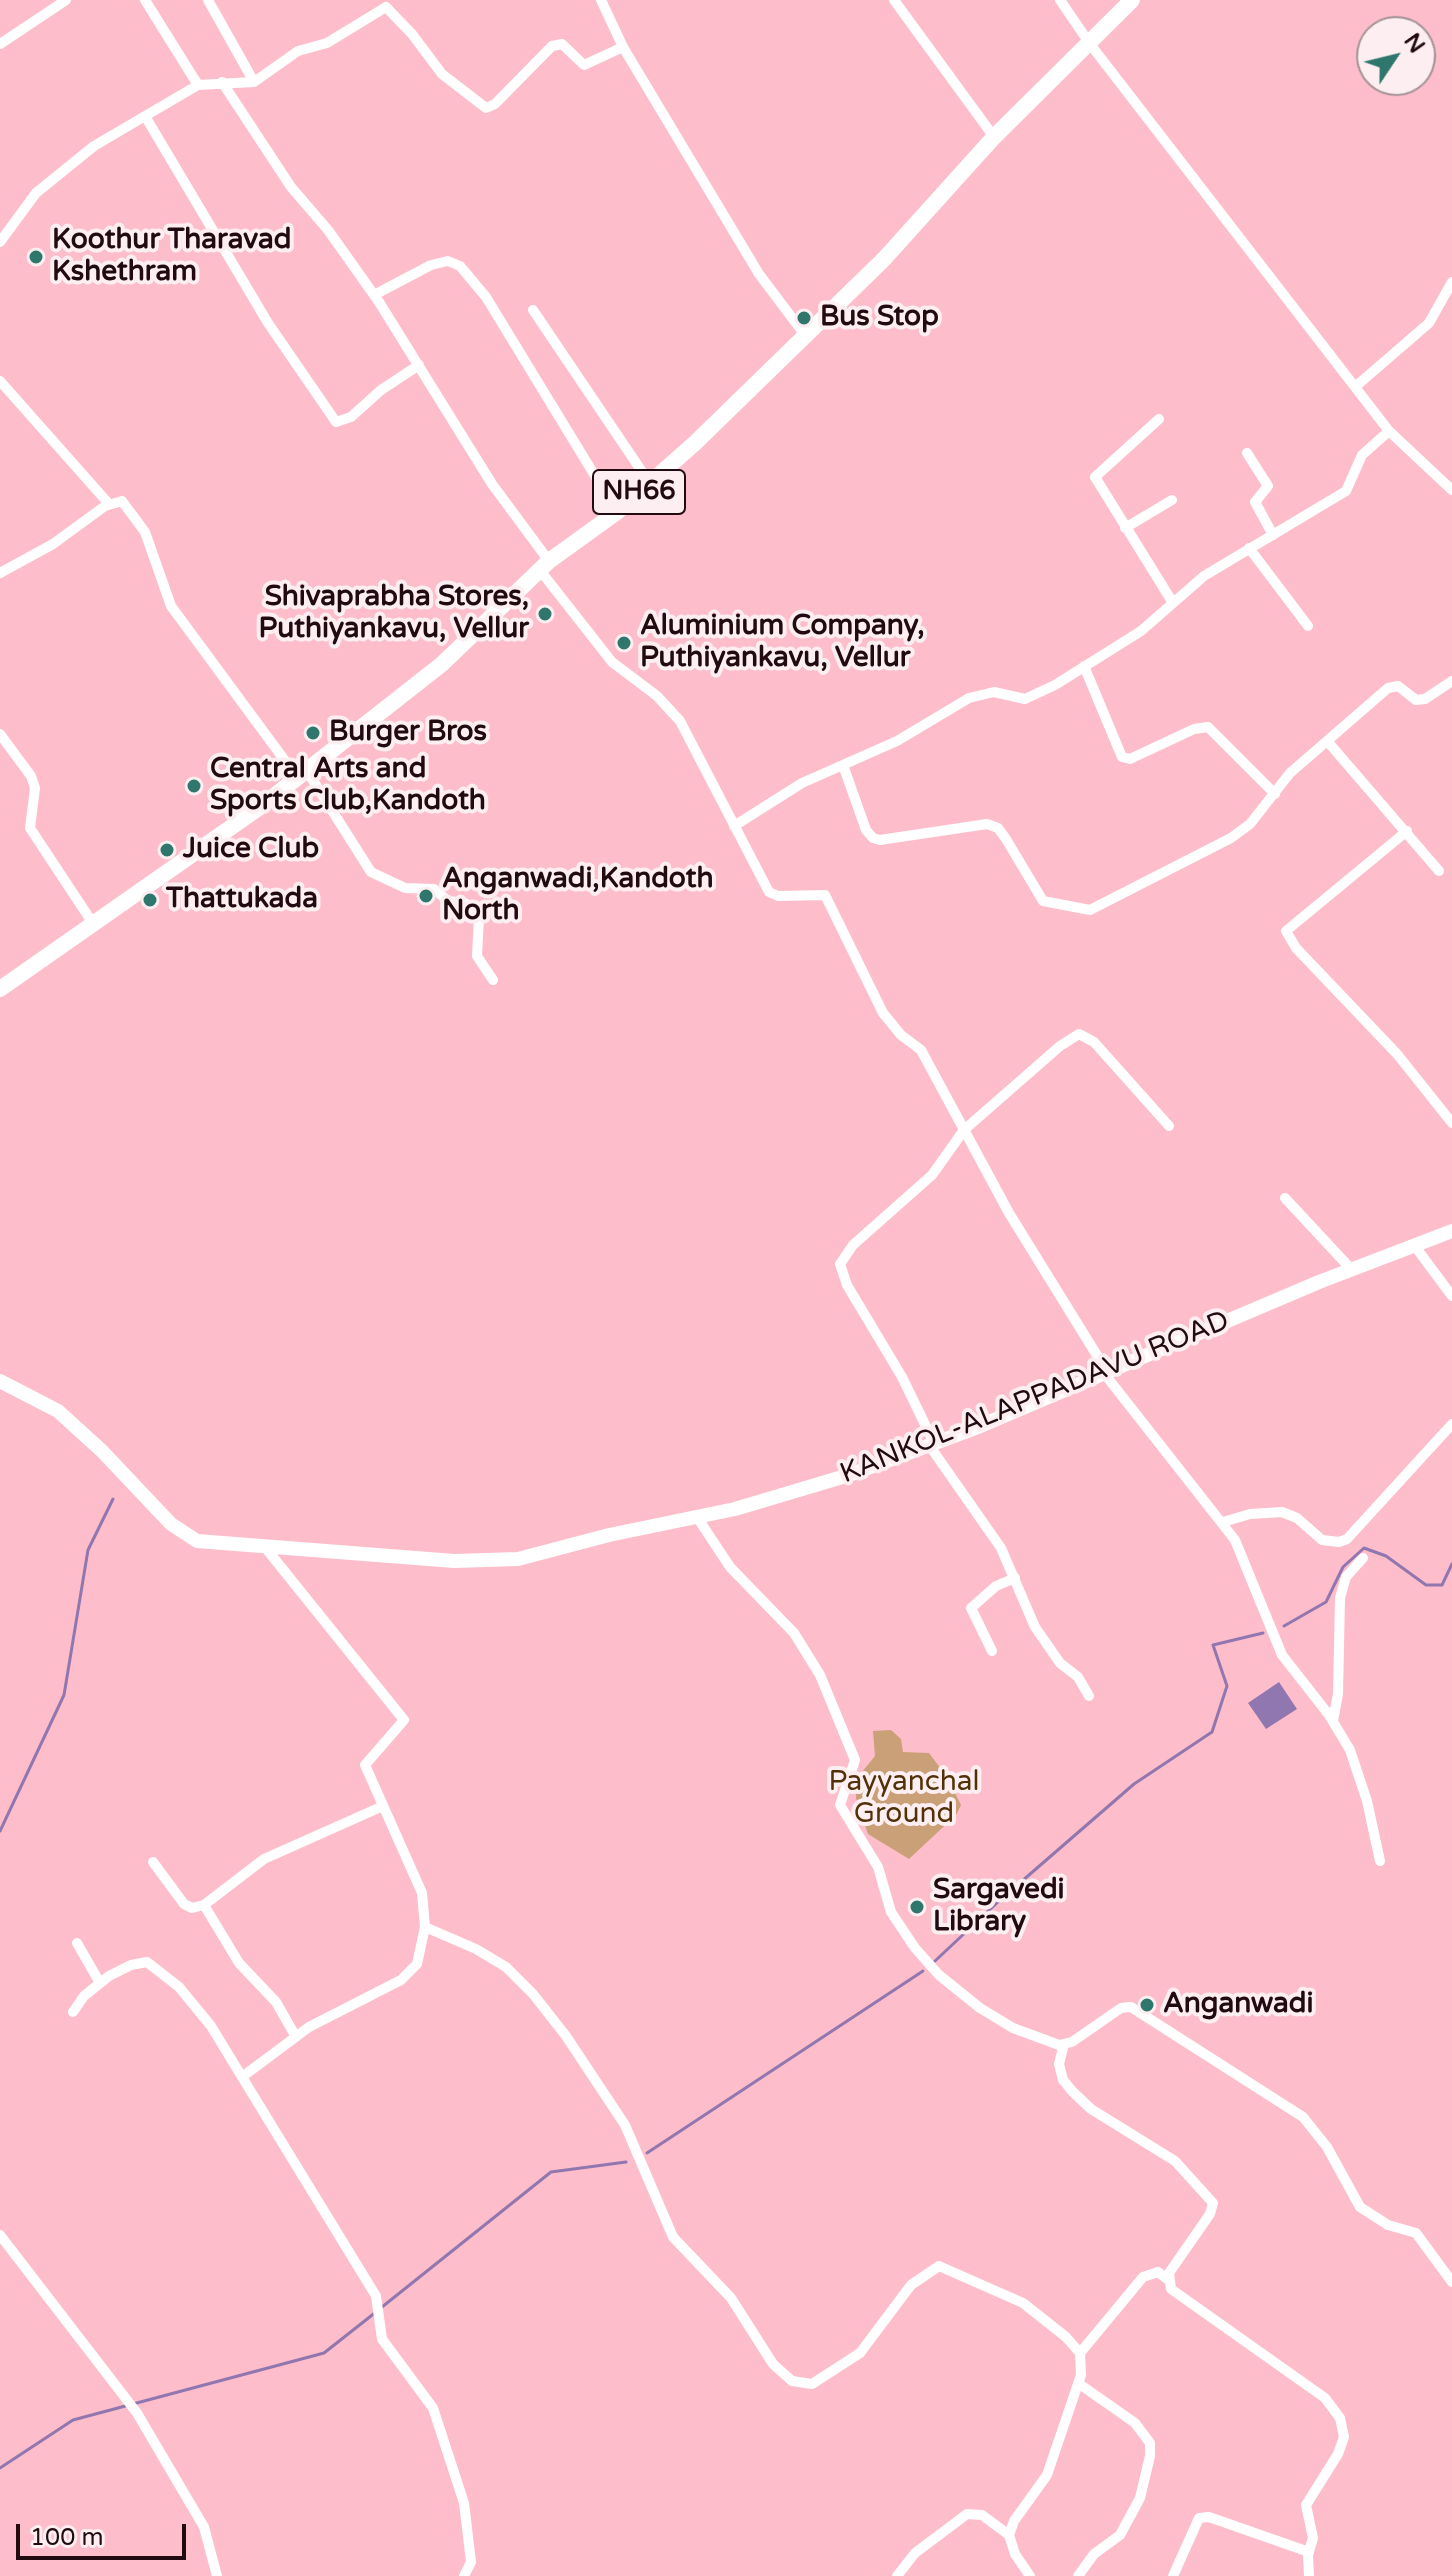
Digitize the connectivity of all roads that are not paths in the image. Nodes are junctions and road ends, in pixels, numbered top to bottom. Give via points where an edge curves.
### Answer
1 (66, 0) edge
2 (145, 0) edge
3 (208, 0) edge
4 (601, 0) edge
5 (894, 0) edge
6 (1060, 0) edge
7 (1132, 0) edge
8 (0, 44) edge
9 (1090, 44) junction
10 (623, 47) junction
11 (222, 82) junction
12 (254, 82) junction
13 (198, 85) junction
14 (145, 116) junction
15 (994, 137) junction
16 (0, 242) edge
17 (1452, 282) edge
18 (374, 295) junction
19 (533, 310) dead end
20 (805, 335) junction
21 (419, 365) junction
22 (0, 381) edge
23 (1355, 387) junction
24 (1159, 419) dead end
25 (1389, 431) junction
26 (1247, 453) dead end
27 (649, 482) junction
28 (1452, 490) edge
29 (1172, 500) dead end
30 (109, 504) junction
31 (617, 512) junction
32 (1125, 528) junction
33 (1273, 535) junction
34 (1249, 548) junction
35 (544, 565) junction
36 (0, 573) edge
37 (1173, 603) junction
38 (1308, 626) dead end
39 (1084, 666) junction
40 (1452, 681) edge
41 (0, 734) edge
42 (1328, 742) junction
43 (843, 765) junction
44 (302, 774) junction
45 (1275, 794) junction
46 (734, 826) junction
47 (1407, 831) junction
48 (1439, 871) dead end
49 (94, 925) junction
50 (493, 980) dead end
51 (0, 989) edge
52 (1452, 1123) edge
53 (1169, 1126) dead end
54 (964, 1130) junction
55 (1285, 1198) dead end
56 (1452, 1231) edge
57 (1414, 1245) junction
58 (1351, 1269) junction
59 (1452, 1296) edge
60 (1105, 1371) junction
61 (0, 1381) edge
62 (1452, 1424) edge
63 (932, 1444) junction
64 (697, 1517) junction
65 (1223, 1522) junction
66 (264, 1546) junction
67 (1363, 1558) dead end
68 (1015, 1578) junction
69 (992, 1651) dead end
70 (1089, 1696) dead end
71 (1333, 1721) junction
72 (383, 1806) junction
73 (1380, 1861) dead end
74 (153, 1862) dead end
75 (204, 1905) junction
76 (425, 1927) junction
77 (77, 1943) dead end
78 (100, 1983) junction
79 (73, 2012) dead end
80 (296, 2037) junction
81 (1064, 2044) junction
82 (242, 2077) junction
83 (0, 2235) edge
84 (1170, 2281) junction
85 (1452, 2282) edge
86 (1080, 2353) junction
87 (1078, 2383) junction
88 (1009, 2535) junction
89 (1309, 2552) junction
90 (469, 2573) edge
91 (217, 2576) edge
92 (897, 2576) edge
93 (1030, 2576) edge
94 (1078, 2576) edge
95 (1173, 2576) edge
96 (1309, 2576) edge

1 - 8 street
2 - 13 street
3 - 12 street
4 - 10 street
5 - 15 street
6 - 9 street
7 - 9 highway, NH66
9 - 15 highway, NH66
9 - 23 street
10 - 12 street via 584,65 562,44 552,46 486,108 442,74 386,7 327,43 298,51
10 - 20 street via 759,274
11 - 12 street
11 - 13 street
11 - 18 street via 291,187
13 - 14 street
14 - 16 street via 94,146 36,193
14 - 21 street via 268,323 336,422 351,417
15 - 20 highway, NH66 via 884,259
17 - 23 street via 1429,323
18 - 21 street
18 - 31 street via 431,265 448,261 460,266 486,297
19 - 27 street
20 - 27 highway, NH66
21 - 35 street
22 - 30 street
23 - 25 street
24 - 32 street via 1095,477
25 - 28 street
25 - 33 street via 1362,455 1346,491
26 - 33 street via 1268,486 1255,502
27 - 31 highway, NH66
29 - 32 street
30 - 36 street
30 - 44 street via 122,501 145,532 171,606
31 - 35 highway, NH66
32 - 37 street
33 - 34 street
34 - 37 street
34 - 38 street
35 - 44 highway, NH66 via 442,664
35 - 46 street via 612,662 680,721
37 - 39 street via 1141,631
39 - 43 street via 1025,699 994,692 969,698 897,741
39 - 45 street via 1122,757 1130,759 1208,727
40 - 42 street via 1416,700 1393,685
41 - 49 street via 35,788 30,828
42 - 45 street via 1290,773
42 - 47 street
43 - 45 street via 873,838 987,824 998,828 1043,901 1090,910 1231,838
43 - 46 street via 802,783
44 - 49 highway, NH66
44 - 50 street via 371,872 405,888 434,889 448,901 465,903 479,917 477,956
46 - 54 street via 769,892 825,895 883,1013 921,1050
47 - 48 street
47 - 52 street via 1286,931
49 - 51 highway, NH66
53 - 54 street via 1094,1042 1079,1034
54 - 60 street
54 - 63 street via 932,1175 853,1245 840,1264
55 - 58 street
56 - 57 main road, KANKOL-ALAPPADAVU ROAD
57 - 58 main road, KANKOL-ALAPPADAVU ROAD
57 - 59 street
58 - 60 main road, KANKOL-ALAPPADAVU ROAD
60 - 63 main road, KANKOL-ALAPPADAVU ROAD
60 - 65 street
61 - 66 main road, KANKOL-ALAPPADAVU ROAD via 58,1411 171,1524 197,1541
62 - 65 street via 1347,1539 1322,1540 1282,1512
63 - 64 main road, KANKOL-ALAPPADAVU ROAD via 849,1475
63 - 68 street
64 - 66 main road, KANKOL-ALAPPADAVU ROAD via 489,1562
64 - 81 street via 730,1567 794,1633 820,1675 855,1760 840,1805 878,1867 891,1912 915,1948 980,2008 1045,2041
65 - 71 street via 1282,1655
66 - 72 street via 404,1720 365,1765
67 - 71 street via 1346,1577 1340,1598
68 - 69 street via 996,1586 971,1608
68 - 70 street via 1035,1627
71 - 73 street via 1350,1750
72 - 75 street via 264,1859
72 - 76 street via 422,1893
74 - 75 street via 184,1904
75 - 80 street via 239,1963 276,2002
76 - 80 street via 417,1964 401,1980
76 - 86 street via 506,1967 533,1994 625,2125 673,2237 731,2298 773,2364 792,2381 812,2384 860,2353 911,2285 939,2266 1023,2303
77 - 78 street
78 - 79 street
78 - 82 street via 147,1962 179,1987
80 - 82 street
81 - 84 street via 1059,2064 1073,2092 1175,2161 1213,2203 1169,2273
81 - 85 street via 1131,2007 1303,2117 1327,2147 1360,2207 1388,2225 1416,2233
82 - 90 street via 379,2303 382,2339 433,2408 464,2503
83 - 91 street via 132,2406 204,2527
84 - 86 street via 1158,2272 1143,2277
84 - 89 street via 1171,2289 1325,2398 1340,2418 1344,2437 1338,2454 1306,2505 1313,2538
86 - 87 street
87 - 88 street via 1047,2475
87 - 94 street via 1135,2423 1150,2443 1140,2498 1120,2535 1094,2554
88 - 92 street via 982,2515 967,2514 915,2553
88 - 93 street
89 - 95 street via 1199,2518
89 - 96 street

